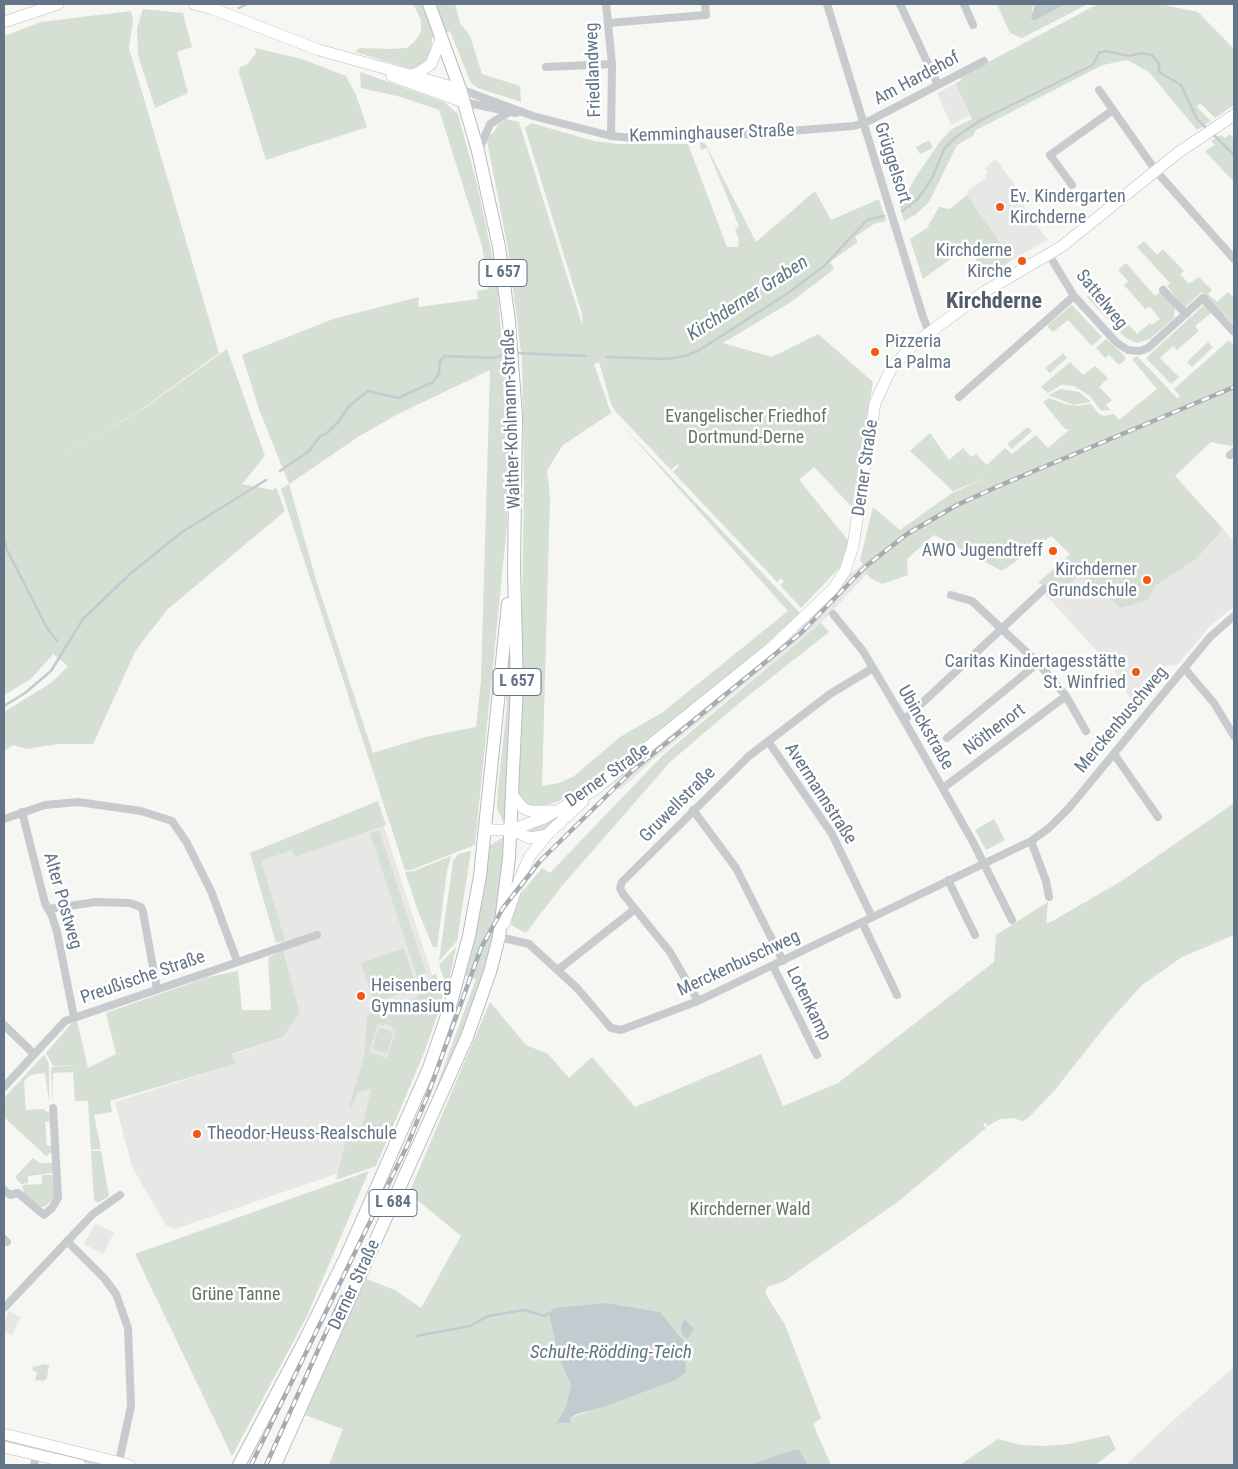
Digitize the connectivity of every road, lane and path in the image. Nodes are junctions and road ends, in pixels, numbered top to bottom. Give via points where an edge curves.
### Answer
1 (58, 4) edge
2 (194, 4) edge
3 (429, 4) edge
4 (606, 4) edge
5 (705, 4) edge
6 (828, 4) edge
7 (900, 4) edge
8 (964, 4) edge
9 (4, 22) edge
10 (608, 23) junction
11 (974, 25) dead end
12 (441, 39) junction
13 (984, 61) dead end
14 (358, 62) junction
15 (612, 64) junction
16 (546, 67) dead end
17 (410, 75) junction
18 (938, 85) junction
19 (460, 88) junction
20 (1099, 90) dead end
21 (464, 102) junction
22 (1113, 110) junction
23 (509, 112) junction
24 (1234, 114) edge
25 (533, 116) junction
26 (863, 123) junction
27 (611, 136) junction
28 (478, 152) junction
29 (1156, 171) junction
30 (1072, 185) dead end
31 (1049, 255) junction
32 (1234, 259) edge
33 (1163, 290) dead end
34 (1074, 296) junction
35 (1186, 314) junction
36 (1233, 331) edge
37 (929, 332) junction
38 (959, 398) dead end
39 (514, 569) junction
40 (1044, 589) dead end
41 (951, 595) dead end
42 (833, 614) dead end
43 (1234, 616) edge
44 (1002, 630) junction
45 (1038, 663) junction
46 (873, 668) junction
47 (1185, 669) junction
48 (1066, 696) junction
49 (904, 720) junction
50 (1086, 731) dead end
51 (1234, 736) edge
52 (947, 738) dead end
53 (768, 741) junction
54 (1114, 754) junction
55 (943, 788) junction
56 (593, 791) junction
57 (514, 796) junction
58 (559, 810) junction
59 (693, 810) junction
60 (22, 812) junction
61 (1158, 817) dead end
62 (4, 819) edge
63 (486, 830) junction
64 (511, 830) junction
65 (547, 835) junction
66 (1031, 841) junction
67 (984, 863) junction
68 (948, 880) junction
69 (1049, 897) dead end
70 (48, 909) junction
71 (635, 909) junction
72 (872, 917) junction
73 (1012, 920) dead end
74 (862, 922) junction
75 (317, 935) dead end
76 (975, 935) dead end
77 (499, 937) junction
78 (237, 961) junction
79 (783, 961) junction
80 (772, 966) junction
81 (559, 969) junction
82 (157, 988) junction
83 (897, 995) dead end
84 (698, 1001) junction
85 (74, 1017) junction
86 (4, 1025) edge
87 (34, 1054) junction
88 (816, 1055) dead end
89 (4, 1087) edge
90 (53, 1108) dead end
91 (7, 1193) edge
92 (120, 1195) dead end
93 (4, 1202) edge
94 (67, 1241) junction
95 (4, 1308) edge
96 (4, 1434) edge
97 (4, 1446) edge
98 (36, 1460) edge
99 (124, 1464) edge
100 (80, 1465) edge
101 (239, 1465) edge
102 (275, 1465) edge

1 - 9 main road
2 - 14 main road, Kemminghauser Straße
3 - 12 main road, Walther-Kohlmann-Straße
4 - 10 street, Friedlandweg
5 - 10 street via 706,15
6 - 26 street, Grüggelsort
7 - 18 street
8 - 11 street
10 - 15 street, Friedlandweg
12 - 17 main road via 431,64
12 - 19 main road, Walther-Kohlmann-Straße
13 - 18 street, Am Hardehof
14 - 17 main road, Kemminghauser Straße
14 - 21 main road, Kemminghauser Straße
15 - 16 street
15 - 27 street, Friedlandweg
17 - 19 main road, Kemminghauser Straße
18 - 26 street, Am Hardehof
19 - 21 main road, Walther-Kohlmann-Straße / L 657
19 - 25 street, Kemminghauser Straße
20 - 22 street
21 - 23 street, Kemminghauser Straße
21 - 28 main road, Walther-Kohlmann-Straße / L 657
22 - 29 street
22 - 30 street via 1050,154
23 - 25 street, Kemminghauser Straße
23 - 28 street via 490,124
24 - 29 main road, Derner Straße
25 - 27 street, Kemminghauser Straße
26 - 27 street, Kemminghauser Straße via 845,128 723,136 645,139
26 - 37 street, Grüggelsort
28 - 39 main road, Walther-Kohlmann-Straße / L 657 via 499,246 511,338 516,449
29 - 31 main road, Derner Straße
29 - 32 street
31 - 34 street, Sattelweg
31 - 37 main road, Derner Straße via 996,284
33 - 35 street
34 - 35 street, Sattelweg via 1116,343 1134,351 1148,348
34 - 38 street
35 - 36 street, Sattelweg via 1203,298
37 - 56 main road, Derner Straße via 913,344 891,369 875,403 856,533 841,580 790,632
39 - 57 main road, Walther-Kohlmann-Straße / L 657 via 517,685
39 - 63 main road, Walther-Kohlmann-Straße / L 657 via 504,632
40 - 44 street
41 - 44 street via 972,601
42 - 46 street, Ubinckstraße
43 - 47 street, Merckenbuschweg via 1210,637
44 - 45 street
44 - 49 street
45 - 48 street
45 - 52 street
46 - 49 street, Ubinckstraße
46 - 53 street, Gruwellstraße via 830,694
47 - 51 street via 1214,703
47 - 54 street, Merckenbuschweg
48 - 50 street
48 - 55 street, Nöthenort
49 - 55 street, Ubinckstraße
53 - 59 street, Gruwellstraße
53 - 72 street, Avermannstraße via 832,834
54 - 61 street
54 - 66 street, Merckenbuschweg via 1069,808
55 - 67 street, Ubinckstraße
56 - 58 main road, Derner Straße
56 - 65 main road
57 - 58 main road via 530,811
57 - 64 main road, Walther-Kohlmann-Straße / L 657
58 - 64 main road, Derner Straße
59 - 71 street, Gruwellstraße via 622,882 620,888
59 - 79 street via 736,868
60 - 62 street
60 - 70 street, Alter Postweg
60 - 78 street via 62,803 96,803 141,811 172,821 211,891
63 - 64 main road
63 - 101 main road, Derner Straße / L 684 via 469,936 429,1068 347,1255
64 - 65 main road via 523,837
64 - 77 main road, L 684
65 - 77 main road via 524,867
66 - 67 street, Merckenbuschweg
66 - 69 street
67 - 68 street, Merckenbuschweg
67 - 73 street
68 - 72 street, Merckenbuschweg
68 - 76 street
70 - 82 street via 96,902 136,904 141,908
70 - 85 street, Alter Postweg via 66,972
71 - 81 street
71 - 84 street, Gruwellstraße via 674,957
72 - 74 street, Merckenbuschweg
74 - 79 street, Merckenbuschweg
74 - 83 street
75 - 78 street, Preußische Straße
77 - 81 street, Merckenbuschweg via 529,944
77 - 102 main road, Derner Straße / L 684 via 477,1010 441,1097
78 - 82 street, Preußische Straße
79 - 80 street, Merckenbuschweg
80 - 84 street, Merckenbuschweg
80 - 88 street, Lotenkamp
81 - 84 street, Merckenbuschweg via 606,1025 616,1030
82 - 85 street, Preußische Straße
85 - 87 street, Preußische Straße via 65,1021
86 - 87 street
87 - 89 street, Preußische Straße
90 - 91 street via 58,1198 44,1215 18,1193
91 - 93 street
92 - 94 street via 97,1210
94 - 95 street
94 - 99 street via 116,1294 128,1328 131,1406
96 - 99 main road
97 - 98 main road
98 - 100 main road

